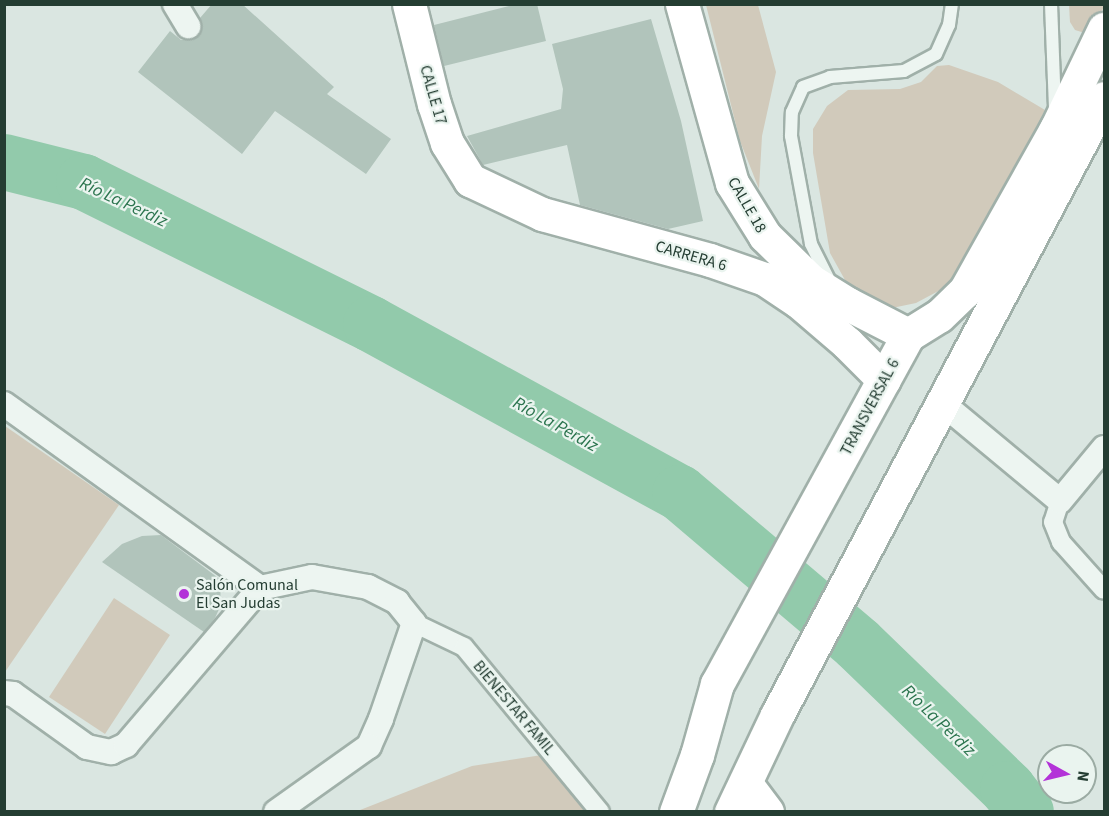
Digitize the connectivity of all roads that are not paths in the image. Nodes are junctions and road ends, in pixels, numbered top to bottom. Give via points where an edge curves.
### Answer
1 (175, 4) edge
2 (409, 4) edge
3 (682, 4) edge
4 (952, 4) edge
5 (1051, 4) edge
6 (188, 26) dead end
7 (1104, 29) edge
8 (1104, 98) edge
9 (1056, 129) junction
10 (470, 180) joint
11 (838, 298) junction
12 (908, 335) junction
13 (884, 380) junction
14 (942, 403) junction
15 (4, 404) edge
16 (1104, 448) edge
17 (1060, 501) junction
18 (260, 588) junction
19 (1104, 591) edge
20 (414, 623) junction
21 (4, 693) edge
22 (739, 797) edge
23 (276, 812) edge
24 (600, 812) edge
25 (676, 812) edge
26 (767, 812) edge

1 - 6 street
2 - 10 main road, CALLE 17 via 447,143
3 - 11 main road, CALLE 18 via 732,183 765,236 811,281
4 - 11 lane via 949,25 936,54 904,71 830,78 803,87 792,112 791,136 811,244
5 - 9 lane
7 - 9 main road
8 - 14 main road
9 - 12 main road via 966,291 939,316
10 - 13 main road, CARRERA 6 via 542,214 765,279 839,336
11 - 12 main road, CALLE 18
12 - 13 main road, TRANSVERSAL 6
13 - 25 main road, TRANSVERSAL 6 via 717,684
14 - 17 street
14 - 22 main road via 777,715
15 - 18 street
16 - 17 street
17 - 19 street via 1053,522 1061,542
18 - 20 street via 312,577 368,587 397,602
18 - 21 street via 126,745 111,752 87,747 13,694
20 - 23 street via 369,746
20 - 24 street, BIENESTAR FAMIL via 464,646
22 - 26 main road

